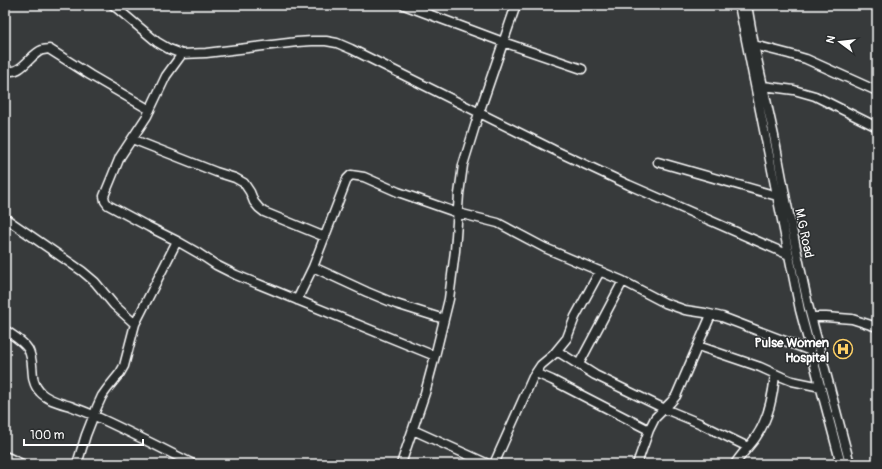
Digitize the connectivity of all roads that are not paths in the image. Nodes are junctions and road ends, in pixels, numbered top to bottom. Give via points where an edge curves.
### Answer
1 (113, 5) edge
2 (404, 5) edge
3 (516, 5) edge
4 (740, 5) edge
5 (747, 5) edge
6 (503, 42) junction
7 (754, 45) junction
8 (182, 54) junction
9 (5, 69) edge
10 (582, 69) dead end
11 (763, 86) junction
12 (877, 91) edge
13 (150, 110) junction
14 (479, 113) junction
15 (766, 116) junction
16 (877, 127) edge
17 (132, 139) junction
18 (658, 162) dead end
19 (777, 196) junction
20 (458, 213) junction
21 (5, 218) edge
22 (325, 237) junction
23 (177, 241) junction
24 (789, 255) junction
25 (313, 267) junction
26 (600, 271) junction
27 (623, 281) junction
28 (297, 300) junction
29 (711, 315) junction
30 (802, 315) junction
31 (811, 315) junction
32 (444, 319) junction
33 (135, 324) junction
34 (877, 327) edge
35 (5, 330) edge
36 (698, 346) junction
37 (557, 351) junction
38 (811, 351) junction
39 (435, 356) junction
40 (579, 364) junction
41 (536, 373) junction
42 (775, 374) junction
43 (821, 388) junction
44 (665, 409) junction
45 (94, 416) junction
46 (413, 430) junction
47 (649, 430) junction
48 (748, 447) junction
49 (5, 456) edge
50 (22, 464) edge
51 (77, 464) edge
52 (193, 464) edge
53 (401, 464) edge
54 (488, 464) edge
55 (494, 464) edge
56 (637, 464) edge
57 (735, 464) edge
58 (841, 464) edge
59 (850, 464) edge

1 - 8 street via 157,42 169,50
2 - 6 street
3 - 6 street
4 - 15 street, M.G Road
5 - 7 street, M.G Road
6 - 10 street
6 - 14 street
7 - 11 street, M.G Road
7 - 12 street via 806,59
8 - 13 street via 166,76
8 - 14 street via 296,42 337,43
9 - 13 street via 17,70 38,52 49,49
11 - 15 street, M.G Road
11 - 16 street via 815,96
13 - 17 street
14 - 20 street via 463,165
14 - 24 street via 591,168
15 - 19 street, M.G Road
15 - 31 street, M.G Road
17 - 22 street via 235,178 244,183 254,202 264,212
17 - 23 street via 120,157 104,196 105,201 113,208
18 - 19 street
19 - 24 street, M.G Road
20 - 22 street via 364,177 351,175 347,179
20 - 26 street via 498,223 545,248
20 - 32 street via 454,268
21 - 33 street via 82,271
22 - 25 street
23 - 28 street via 224,270
23 - 33 street
24 - 30 street, M.G Road
25 - 28 street
25 - 32 street via 396,304
26 - 27 street
26 - 37 street via 567,338
27 - 29 street via 665,303
27 - 40 street
28 - 39 street
29 - 36 street
29 - 38 street
30 - 31 street
30 - 38 street, M.G Road
31 - 34 street via 852,319
31 - 59 street, M.G Road
32 - 39 street
33 - 45 street via 124,366 102,396
35 - 45 street via 27,348 32,363 33,380 40,393
36 - 42 street
36 - 44 street via 676,396
37 - 40 street
37 - 41 street
38 - 43 street, M.G Road
39 - 46 street
40 - 44 street via 595,375
41 - 47 street
41 - 55 street
42 - 43 street
42 - 48 street via 768,412 760,432
43 - 58 street, M.G Road
44 - 47 street via 655,418
44 - 48 street
45 - 51 street
45 - 52 street
46 - 53 street
46 - 54 street
47 - 56 street
48 - 57 street
49 - 50 street

